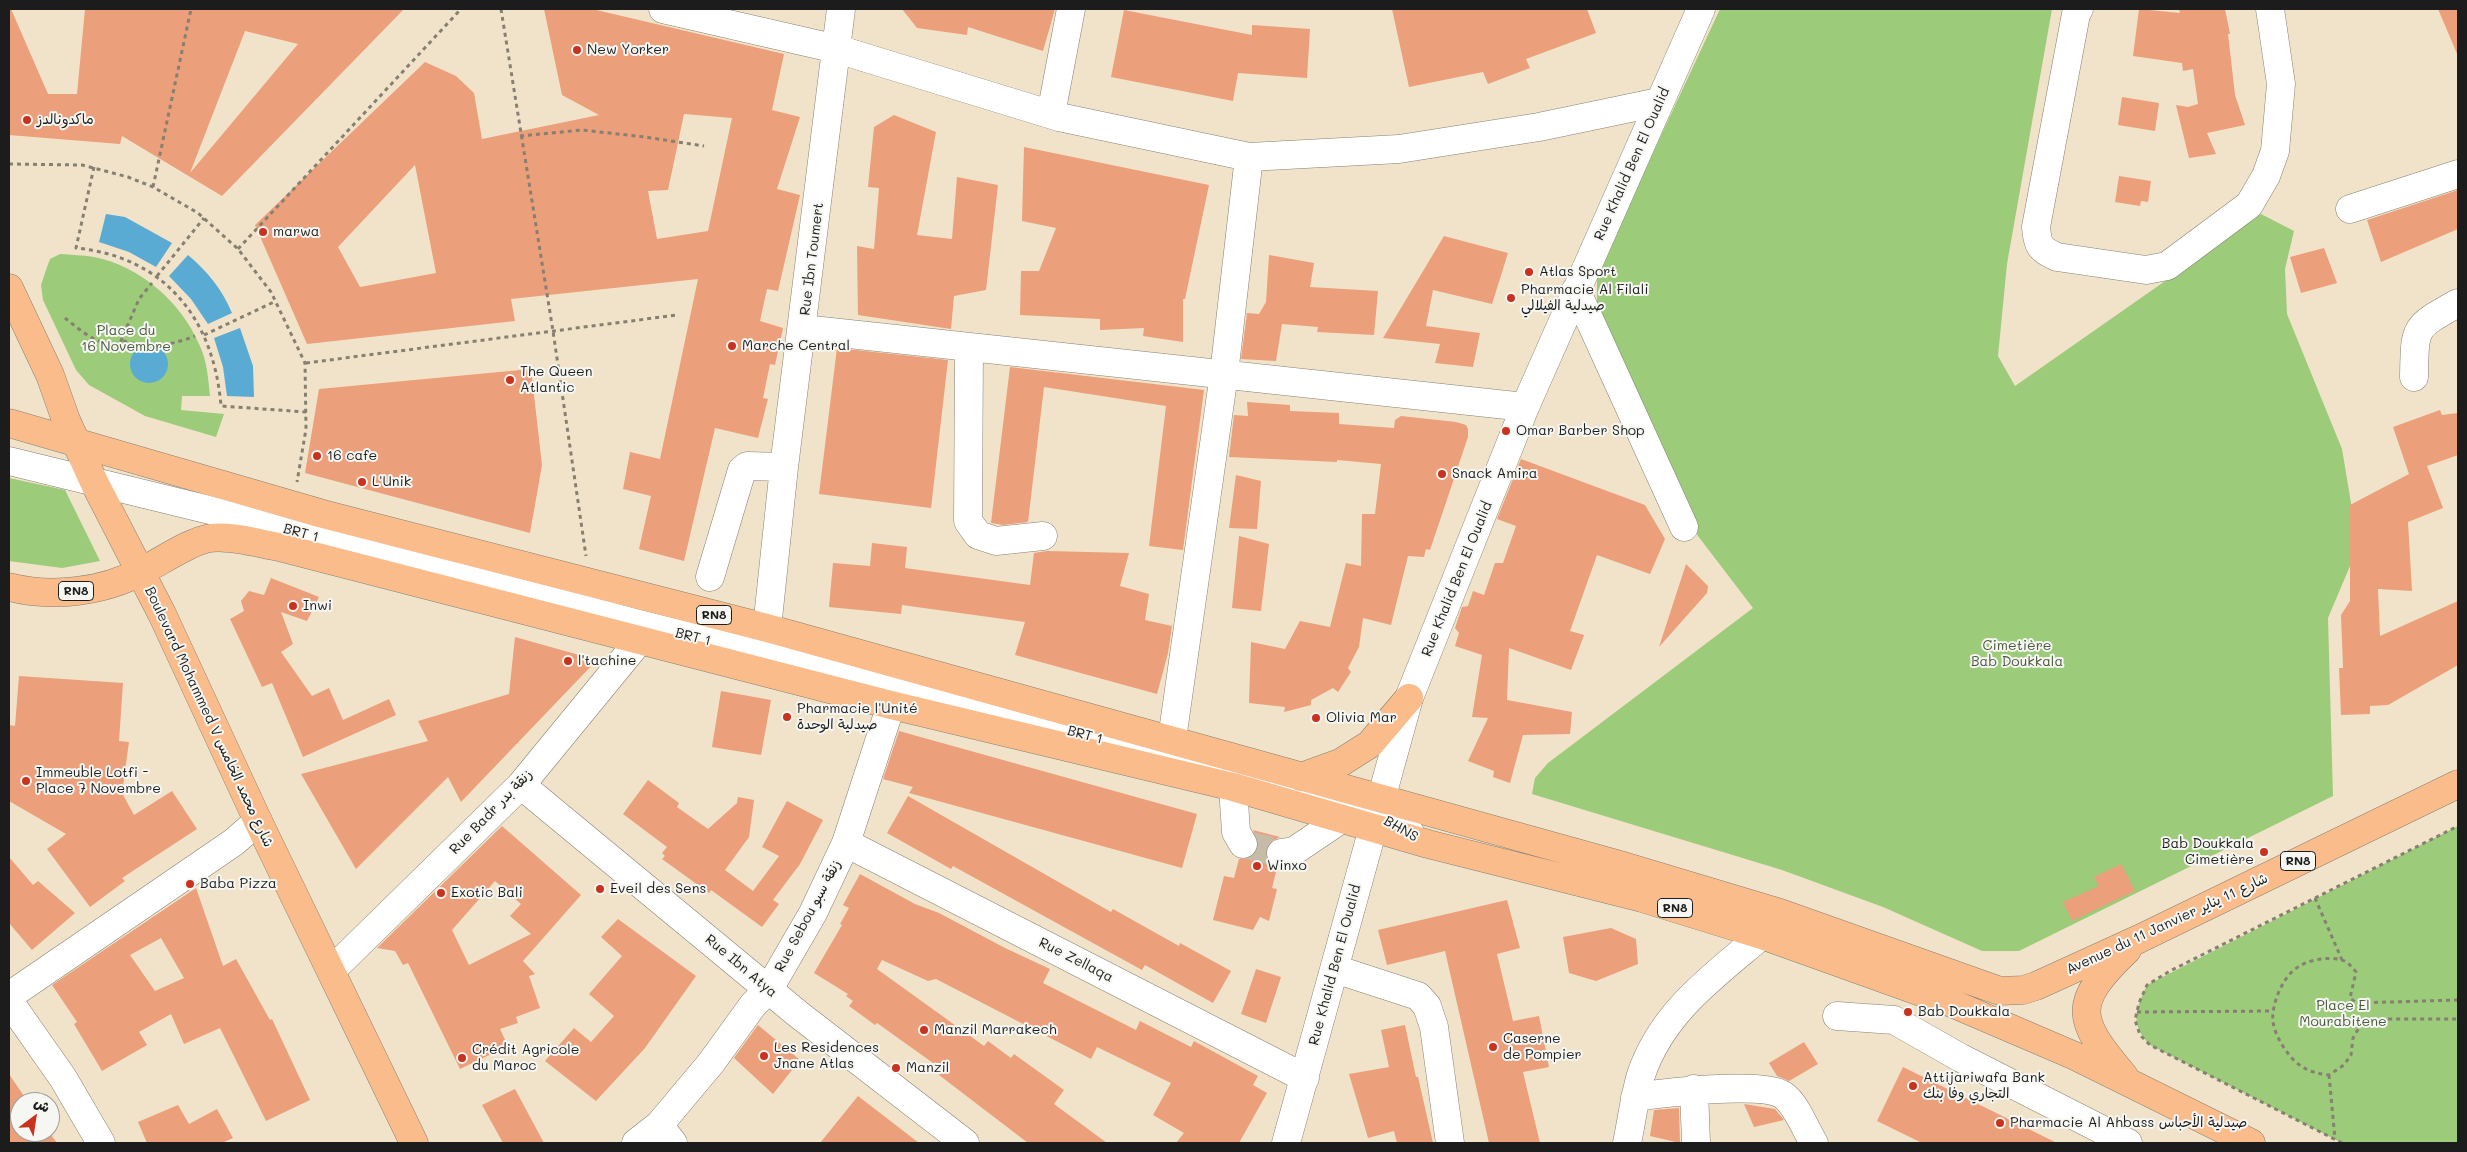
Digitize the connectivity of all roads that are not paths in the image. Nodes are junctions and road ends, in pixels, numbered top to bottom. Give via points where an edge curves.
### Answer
1 (663, 9) edge
2 (841, 9) edge
3 (1071, 9) edge
4 (1701, 9) edge
5 (2079, 9) edge
6 (2270, 9) edge
7 (837, 49) junction
8 (1660, 102) junction
9 (1051, 114) junction
10 (1249, 157) junction
11 (2458, 174) edge
12 (2350, 209) dead end
13 (9, 288) edge
14 (1576, 290) junction
15 (2458, 303) edge
16 (803, 329) junction
17 (968, 347) junction
18 (1224, 374) junction
19 (2414, 377) dead end
20 (1525, 407) junction
21 (9, 423) edge
22 (75, 441) junction
23 (9, 461) edge
24 (784, 467) junction
25 (94, 482) junction
26 (1684, 528) dead end
27 (1043, 536) dead end
28 (140, 572) junction
29 (710, 576) dead end
30 (9, 587) edge
31 (767, 628) junction
32 (639, 641) junction
33 (1409, 698) junction
34 (892, 706) junction
35 (1172, 739) junction
36 (1301, 777) junction
37 (2458, 784) edge
38 (521, 785) junction
39 (1233, 788) junction
40 (1376, 813) junction
41 (1340, 820) junction
42 (258, 821) junction
43 (846, 843) junction
44 (1243, 844) dead end
45 (1281, 854) tunnel mouth
46 (1762, 935) junction
47 (2139, 939) junction
48 (1335, 969) junction
49 (331, 971) junction
50 (769, 989) junction
51 (9, 996) edge
52 (9, 1001) edge
53 (1837, 1016) dead end
54 (1305, 1078) junction
55 (2132, 1085) junction
56 (1694, 1089) junction
57 (1635, 1097) junction
58 (666, 1134) edge
59 (1286, 1142) edge
60 (101, 1143) edge
61 (414, 1143) edge
62 (636, 1143) edge
63 (964, 1143) edge
64 (1450, 1143) edge
65 (1627, 1143) edge
66 (1696, 1143) edge
67 (1814, 1143) edge
68 (2128, 1143) edge
69 (2251, 1143) edge

1 - 7 street
2 - 7 street, Rue Ibn Toumert
3 - 9 street
4 - 8 street, Rue Khalid Ben El Oualid
5 - 6 street via 2036,227 2038,244 2045,252 2057,257 2146,270 2166,266 2249,205 2266,176 2275,151 2281,84
7 - 9 street
7 - 16 street, Rue Ibn Toumert
8 - 10 street via 1539,127 1399,149
8 - 14 street, Rue Khalid Ben El Oualid
9 - 10 street
10 - 18 street
11 - 12 street
13 - 22 main road, Boulevard Mohammed V شارع محمد الخامس via 50,375
14 - 20 street, Rue Khalid Ben El Oualid
14 - 26 street
15 - 19 street via 2425,321 2414,338
16 - 17 street
16 - 24 street, Rue Ibn Toumert
17 - 18 street
17 - 27 street via 968,521 978,535 996,541
18 - 20 street
18 - 35 street
20 - 33 street, Rue Khalid Ben El Oualid
21 - 22 main road, RN8
22 - 25 main road, Boulevard Mohammed V شارع محمد الخامس
22 - 31 main road, RN8 via 323,514
23 - 25 street, BRT 1
24 - 29 street via 747,466 742,470
24 - 31 street, Rue Ibn Toumert
25 - 28 main road, Boulevard Mohammed V شارع محمد الخامس
25 - 40 street, BRT 1 via 272,525 640,624 983,708
28 - 30 main road, RN8 via 116,582 69,592 49,593
28 - 32 main road, RN8 via 211,538 247,541
28 - 42 main road, Boulevard Mohammed V شارع محمد الخامس
31 - 35 main road, RN8
32 - 34 main road, RN8
32 - 38 street, Rue Badr زنقة بدر
33 - 36 main road via 1370,744 1340,763
33 - 40 street, Rue Khalid Ben El Oualid
34 - 39 main road, RN8
34 - 43 street, Rue Sebou زنقة سبو
35 - 36 main road, RN8
36 - 40 main road, RN8
37 - 47 main road, Avenue du 11 Janvier شارع 11 يناير / RN8
38 - 49 street, Rue Badr زنقة بدر
38 - 50 street, Rue Ibn Atya
39 - 41 main road, RN8
39 - 44 street via 1236,832
40 - 41 main road, RN8
40 - 46 main road, RN8 via 1428,844 1642,898
40 - 47 main road, Avenue du 11 Janvier شارع 11 يناير / RN8 via 1437,814 1620,865 1780,913 2000,991 2023,990
40 - 48 street, Rue Khalid Ben El Oualid
41 - 45 street via 1294,851
42 - 49 main road, Boulevard Mohammed V شارع محمد الخامس
42 - 51 street via 234,842
43 - 50 street, Rue Sebou زنقة سبو via 813,913
43 - 54 street, Rue Zellaqa
46 - 55 main road, RN8 via 1949,1002 2028,1035
46 - 57 street via 1675,1013 1648,1059
47 - 55 main road via 2103,973 2090,994 2086,1011 2087,1023 2098,1045
48 - 54 street, Rue Khalid Ben El Oualid
48 - 64 street via 1418,996 1427,1006 1434,1027
49 - 61 main road, Boulevard Mohammed V شارع محمد الخامس
50 - 58 street, Rue Sebou زنقة سبو via 753,1005 711,1063
50 - 63 street, Rue Ibn Atya
52 - 60 street via 63,1078
53 - 68 street via 1894,1020 1960,1058
54 - 59 street, Rue Khalid Ben El Oualid
55 - 69 main road, RN8
56 - 57 street
56 - 66 street
56 - 67 street via 1772,1090 1781,1094 1788,1099
57 - 65 street
58 - 62 street, Rue Sebou زنقة سبو

